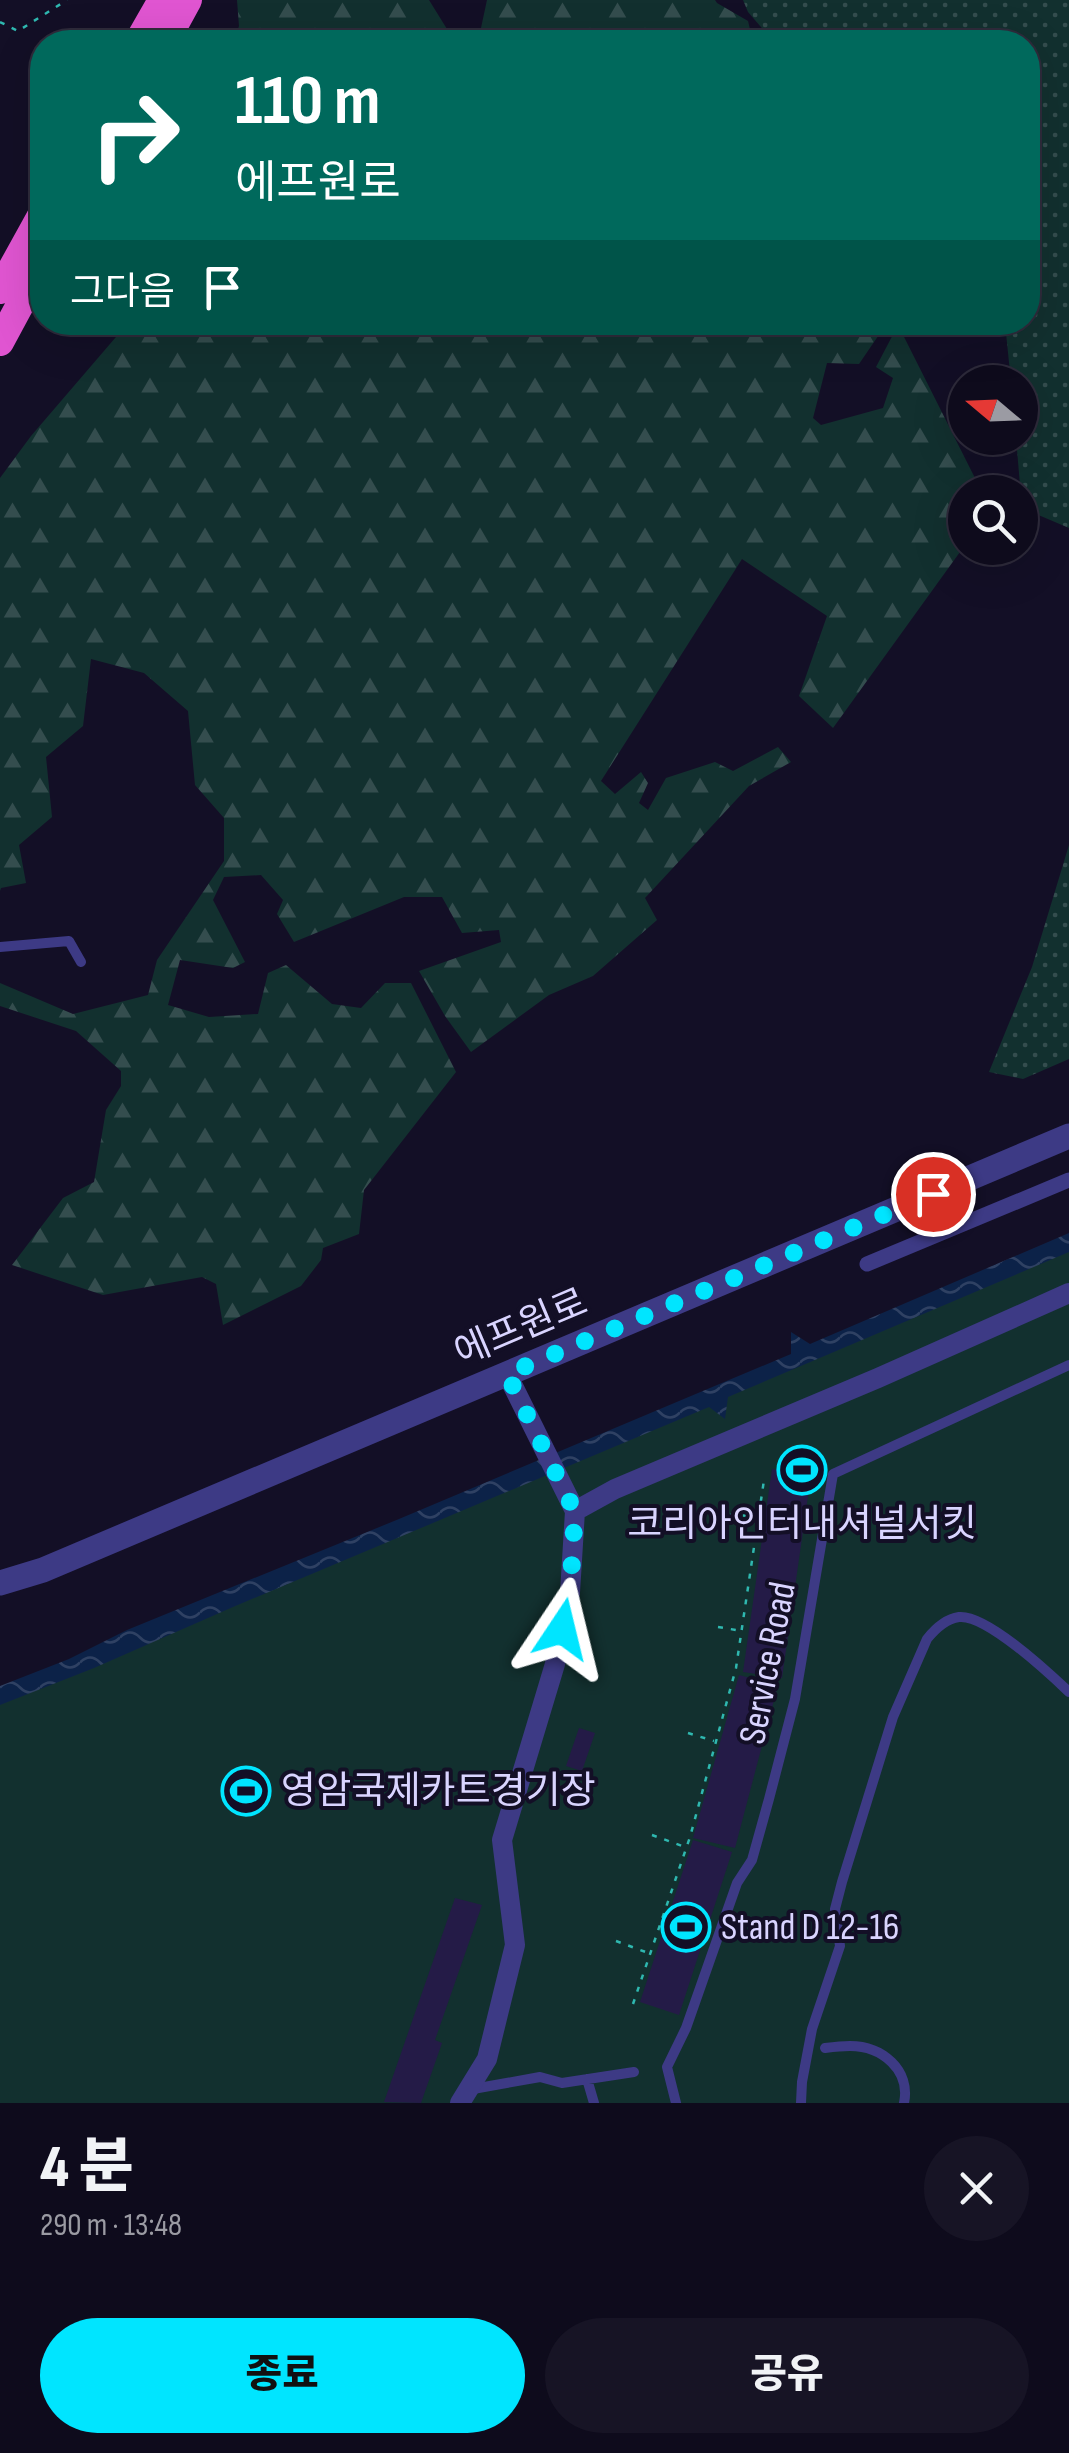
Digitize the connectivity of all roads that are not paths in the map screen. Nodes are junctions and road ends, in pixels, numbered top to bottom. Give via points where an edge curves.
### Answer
1 (162, 0) edge
2 (188, 0) edge
3 (145, 30) edge
4 (172, 30) edge
5 (30, 236) edge
6 (30, 286) edge
7 (0, 290) edge
8 (0, 342) edge
9 (0, 947) edge
10 (82, 962) dead end
11 (1069, 1136) edge
12 (1069, 1180) edge
13 (868, 1264) dead end
14 (1069, 1292) edge
15 (1069, 1365) edge
16 (507, 1374) junction
17 (575, 1512) junction
18 (0, 1583) edge
19 (1069, 1692) edge
20 (825, 2048) dead end
21 (634, 2072) dead end
22 (588, 2079) junction
23 (464, 2096) edge
24 (594, 2103) edge
25 (676, 2103) edge
26 (802, 2103) edge
27 (904, 2103) edge

1 - 3 highway
2 - 4 highway
5 - 7 highway
6 - 8 highway
9 - 10 lane via 69,941
11 - 16 street, 에프원로
12 - 13 street
14 - 17 street via 615,1488
15 - 25 lane, Service Road via 833,1474 795,1700 752,1860 737,1883 667,2067
16 - 17 street
16 - 18 street, 에프원로
17 - 23 street via 570,1594 555,1664 502,1840 515,1945 487,2059
19 - 26 lane via 975,1619 948,1620 927,1639 893,1717 842,1882 835,1910 840,1946 812,2030
20 - 27 lane via 867,2048 895,2064 904,2077
21 - 22 lane
22 - 23 lane via 562,2083 540,2077
22 - 24 lane

